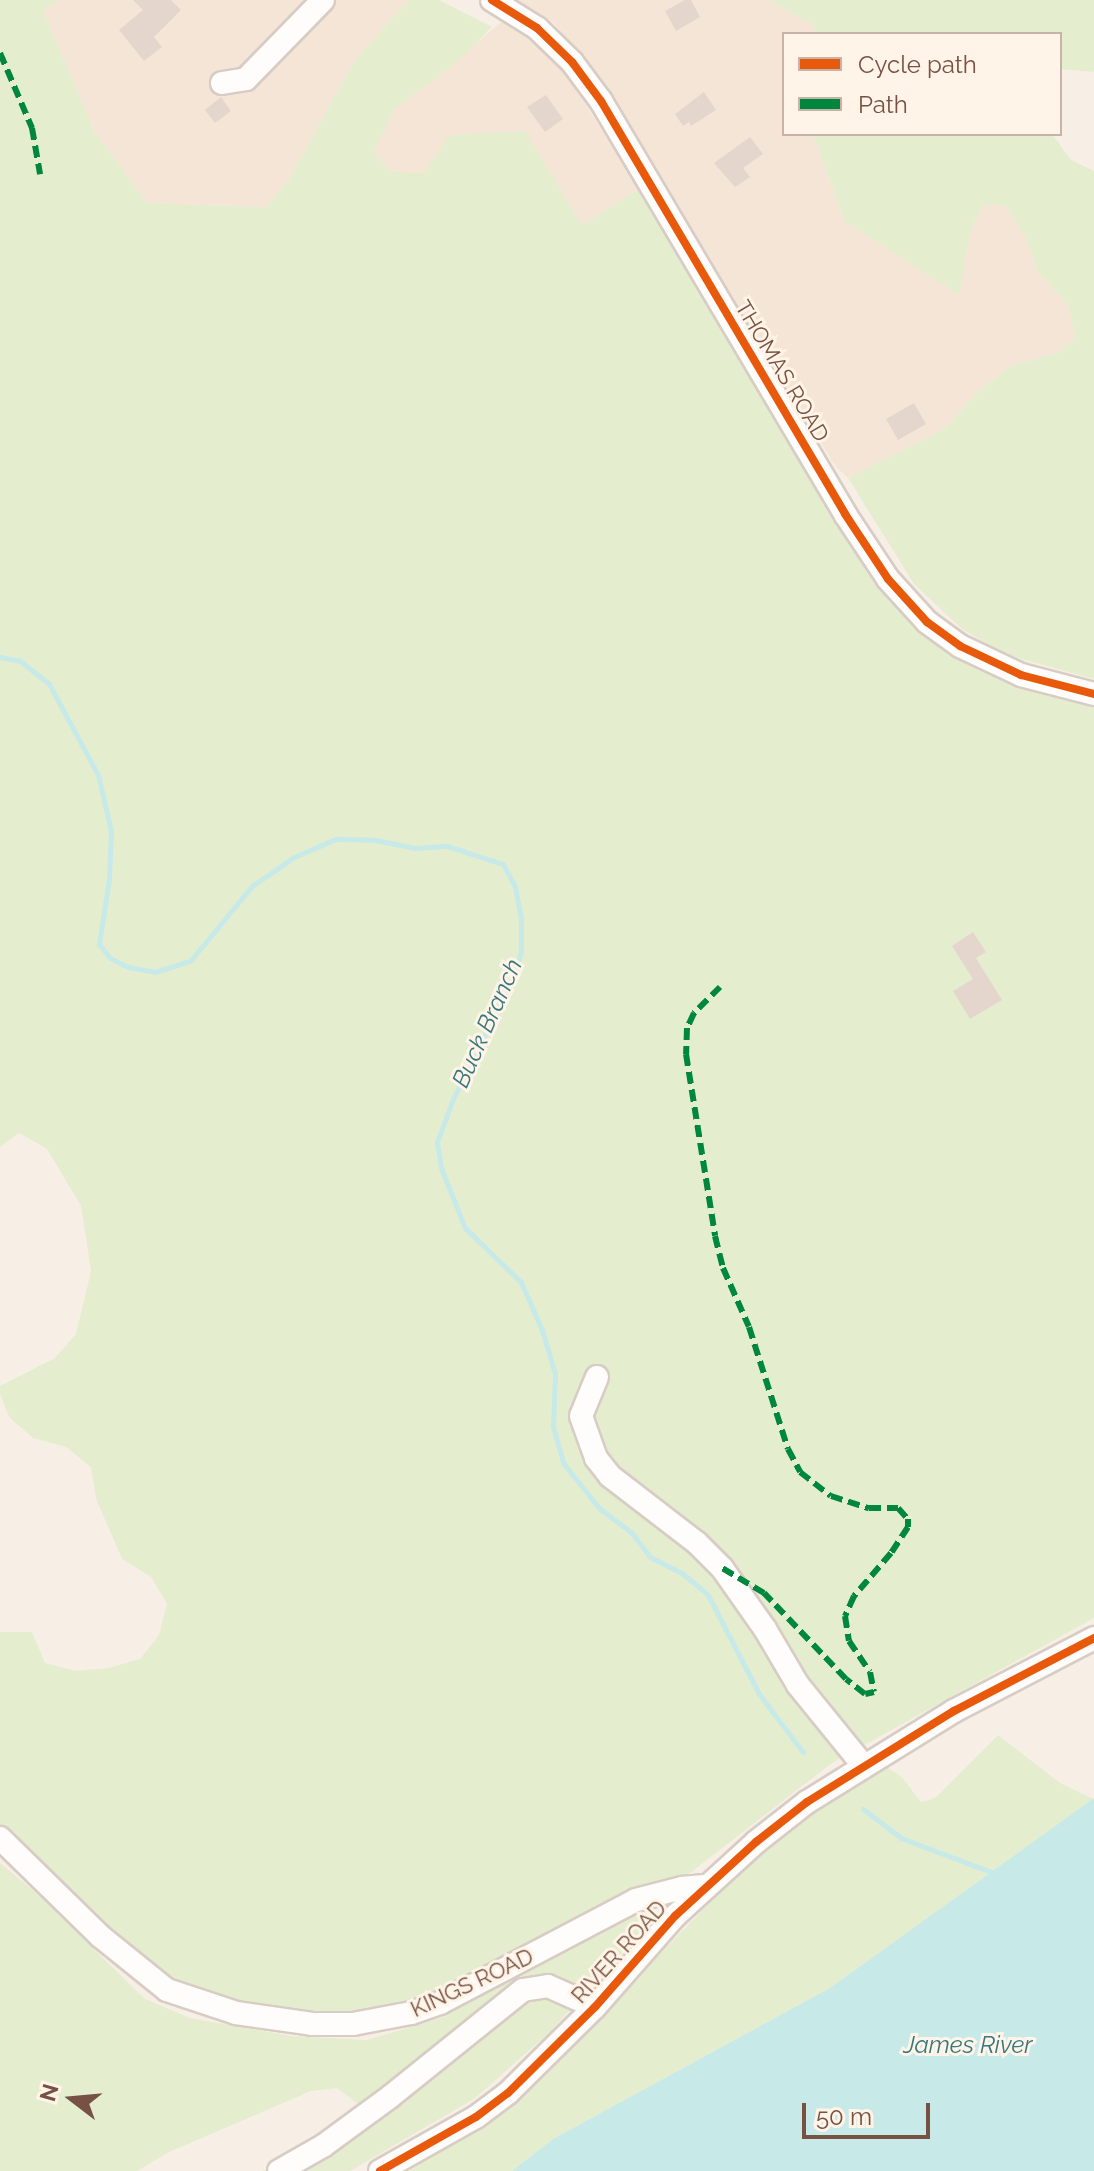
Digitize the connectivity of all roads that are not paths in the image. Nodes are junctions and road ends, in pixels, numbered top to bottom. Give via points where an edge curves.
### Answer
1 (323, 0) edge
2 (492, 0) edge
3 (222, 83) dead end
4 (1094, 694) edge
5 (597, 1377) dead end
6 (1094, 1638) edge
7 (863, 1765) junction
8 (0, 1838) edge
9 (707, 1886) junction
10 (595, 2007) junction
11 (279, 2171) edge
12 (380, 2171) edge

1 - 3 street via 246,79
2 - 4 street, THOMAS ROAD via 537,28 601,101 888,579 927,622 960,646 1021,675
5 - 7 street via 581,1416 603,1468 722,1568 798,1685
6 - 7 street, RIVER ROAD
7 - 9 street, RIVER ROAD via 766,1834
8 - 9 street, KINGS ROAD via 100,1936 167,1990 236,2013 312,2024 353,2024 440,2003 636,1900
9 - 10 street, RIVER ROAD
10 - 11 street via 548,1986 523,1990 391,2096
10 - 12 street, RIVER ROAD via 508,2093

